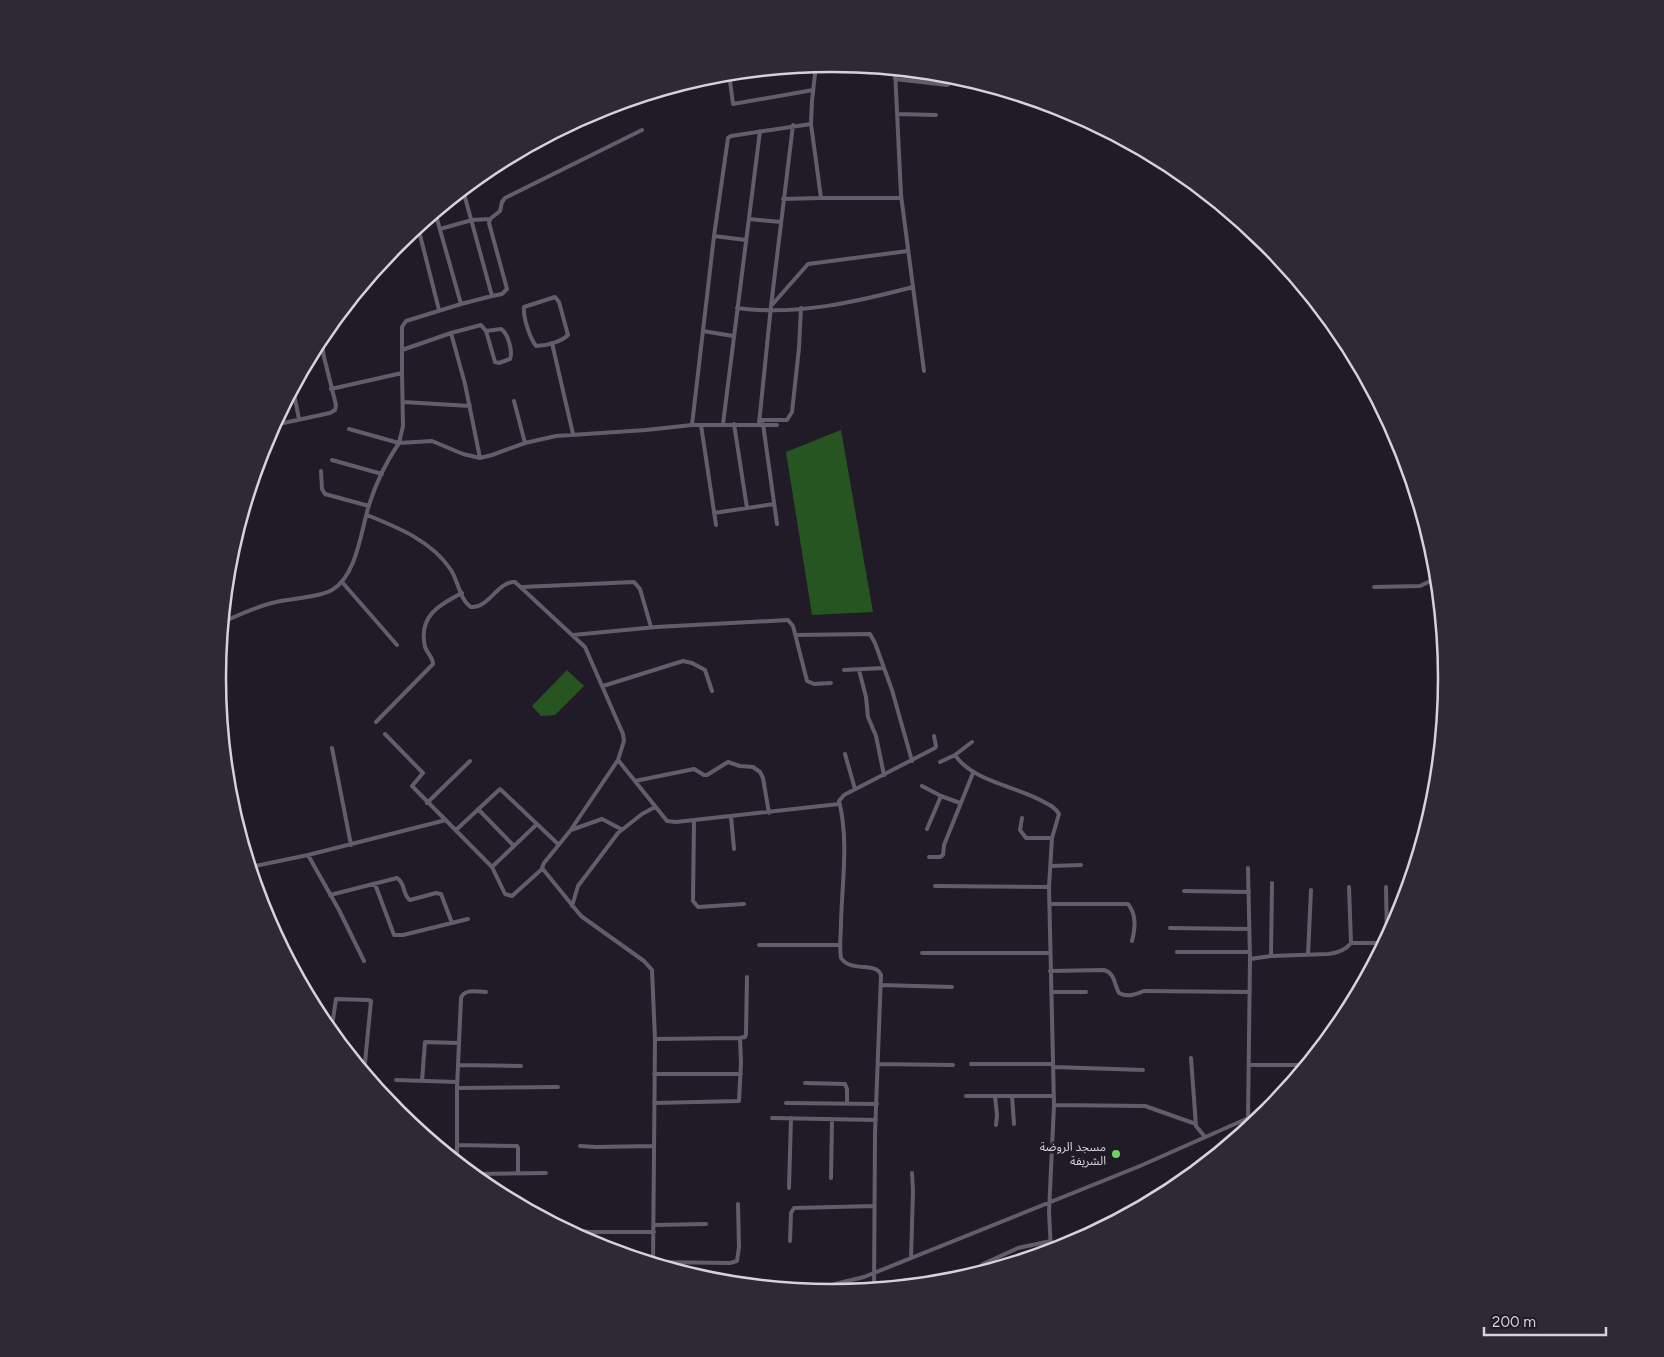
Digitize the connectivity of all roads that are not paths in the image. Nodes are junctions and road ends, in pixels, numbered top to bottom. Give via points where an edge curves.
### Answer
1 (815, 73) edge
2 (895, 79) joint
3 (730, 82) edge
4 (949, 84) edge
5 (813, 90) junction
6 (897, 114) junction
7 (936, 115) dead end
8 (811, 124) junction
9 (793, 125) junction
10 (642, 130) dead end
11 (760, 130) junction
12 (465, 197) edge
13 (821, 198) junction
14 (901, 198) junction
15 (783, 199) junction
16 (748, 218) junction
17 (438, 219) edge
18 (490, 219) junction
19 (472, 220) junction
20 (781, 222) junction
21 (440, 229) junction
22 (420, 234) edge
23 (714, 236) junction
24 (746, 240) junction
25 (908, 251) junction
26 (913, 287) junction
27 (492, 296) junction
28 (461, 304) junction
29 (737, 308) junction
30 (771, 308) junction
31 (801, 308) junction
32 (439, 310) junction
33 (486, 331) junction
34 (703, 331) junction
35 (451, 333) junction
36 (733, 336) junction
37 (552, 343) junction
38 (323, 349) edge
39 (402, 350) junction
40 (924, 370) dead end
41 (402, 373) junction
42 (331, 389) junction
43 (295, 398) edge
44 (514, 401) dead end
45 (403, 402) junction
46 (470, 406) junction
47 (299, 419) junction
48 (282, 423) edge
49 (760, 423) junction
50 (723, 424) junction
51 (734, 424) junction
52 (777, 424) dead end
53 (692, 425) junction
54 (701, 425) junction
55 (349, 429) dead end
56 (573, 434) junction
57 (399, 443) junction
58 (525, 443) junction
59 (480, 458) junction
60 (332, 460) dead end
61 (321, 471) dead end
62 (382, 474) junction
63 (774, 504) junction
64 (369, 506) junction
65 (747, 508) junction
66 (714, 512) junction
67 (366, 515) junction
68 (777, 524) dead end
69 (716, 525) dead end
70 (1430, 581) edge
71 (342, 582) junction
72 (522, 586) junction
73 (1374, 587) dead end
74 (462, 593) junction
75 (229, 620) edge
76 (651, 627) junction
77 (573, 635) junction
78 (795, 635) junction
79 (397, 645) dead end
80 (884, 668) junction
81 (844, 670) dead end
82 (859, 670) junction
83 (831, 683) dead end
84 (603, 686) junction
85 (712, 691) dead end
86 (376, 722) dead end
87 (385, 734) dead end
88 (934, 736) dead end
89 (972, 742) dead end
90 (332, 748) dead end
91 (845, 754) dead end
92 (955, 755) junction
93 (618, 760) junction
94 (470, 761) dead end
95 (912, 761) junction
96 (940, 762) dead end
97 (974, 773) junction
98 (884, 774) junction
99 (635, 781) junction
100 (922, 786) dead end
101 (855, 789) junction
102 (941, 796) junction
103 (427, 802) junction
104 (960, 803) junction
105 (839, 804) junction
106 (655, 807) junction
107 (478, 808) junction
108 (769, 812) junction
109 (731, 816) junction
110 (1022, 818) dead end
111 (446, 820) junction
112 (694, 820) junction
113 (537, 824) junction
114 (621, 829) junction
115 (927, 829) dead end
116 (456, 830) junction
117 (570, 830) junction
118 (1052, 838) junction
119 (558, 844) junction
120 (351, 845) junction
121 (514, 846) junction
122 (734, 849) dead end
123 (308, 855) junction
124 (929, 857) dead end
125 (1081, 865) dead end
126 (256, 866) edge
127 (1051, 866) junction
128 (492, 867) junction
129 (1248, 868) dead end
130 (542, 869) junction
131 (1272, 883) dead end
132 (375, 884) junction
133 (934, 886) dead end
134 (1349, 886) dead end
135 (1386, 887) dead end
136 (1049, 888) junction
137 (1311, 890) dead end
138 (1184, 891) dead end
139 (1249, 892) junction
140 (330, 895) junction
141 (744, 904) dead end
142 (1050, 904) junction
143 (572, 907) junction
144 (468, 919) dead end
145 (1387, 922) edge
146 (452, 923) junction
147 (1170, 928) dead end
148 (1249, 928) junction
149 (1132, 941) dead end
150 (1351, 942) junction
151 (1378, 943) edge
152 (759, 945) dead end
153 (840, 945) junction
154 (1177, 952) dead end
155 (1250, 952) junction
156 (922, 953) dead end
157 (1050, 953) junction
158 (1308, 955) junction
159 (1270, 956) junction
160 (1250, 959) junction
161 (364, 961) dead end
162 (1050, 971) junction
163 (747, 977) dead end
164 (881, 985) junction
165 (952, 988) dead end
166 (486, 992) dead end
167 (1051, 992) junction
168 (1086, 992) dead end
169 (1250, 992) junction
170 (333, 1022) edge
171 (740, 1038) junction
172 (655, 1039) junction
173 (459, 1043) junction
174 (1191, 1058) dead end
175 (365, 1064) edge
176 (878, 1064) junction
177 (971, 1064) dead end
178 (952, 1065) dead end
179 (1053, 1065) junction
180 (1249, 1065) junction
181 (1298, 1065) edge
182 (458, 1066) junction
183 (521, 1066) dead end
184 (1143, 1070) dead end
185 (654, 1074) junction
186 (741, 1074) junction
187 (396, 1080) dead end
188 (422, 1081) junction
189 (457, 1082) junction
190 (805, 1083) dead end
191 (558, 1087) dead end
192 (457, 1088) junction
193 (966, 1096) dead end
194 (995, 1096) junction
195 (1012, 1096) junction
196 (1053, 1096) junction
197 (654, 1103) junction
198 (786, 1103) dead end
199 (847, 1104) junction
200 (877, 1104) junction
201 (1054, 1105) junction
202 (772, 1118) dead end
203 (791, 1118) junction
204 (1248, 1118) joint
205 (832, 1119) junction
206 (876, 1120) junction
207 (1014, 1124) dead end
208 (1196, 1124) junction
209 (996, 1125) dead end
210 (1205, 1137) junction
211 (456, 1145) junction
212 (580, 1146) dead end
213 (653, 1146) junction
214 (457, 1152) edge
215 (912, 1172) dead end
216 (518, 1173) junction
217 (546, 1173) dead end
218 (484, 1174) edge
219 (831, 1178) dead end
220 (789, 1188) dead end
221 (1050, 1203) junction
222 (738, 1204) dead end
223 (874, 1206) junction
224 (706, 1224) dead end
225 (654, 1225) junction
226 (585, 1231) edge
227 (654, 1232) junction
228 (790, 1241) dead end
229 (1051, 1241) joint
230 (653, 1257) edge
231 (911, 1258) junction
232 (672, 1263) edge
233 (981, 1266) edge
234 (875, 1272) junction
235 (874, 1283) edge
236 (841, 1284) edge

1 - 5 street
2 - 4 street
2 - 6 street
3 - 5 street via 733,104
5 - 8 street
6 - 7 street
6 - 14 street
8 - 9 street
8 - 13 street
9 - 11 street
9 - 15 street
10 - 18 street via 509,196 502,202 499,213
11 - 16 street
11 - 23 street via 728,138
12 - 19 street
13 - 14 street
13 - 15 street
14 - 25 street
15 - 20 street
16 - 20 street
16 - 24 street
17 - 21 street
18 - 19 street
18 - 27 street via 508,289
19 - 21 street
19 - 27 street
20 - 30 street
21 - 28 street
22 - 32 street
23 - 24 street
23 - 34 street
24 - 29 street
25 - 26 street
25 - 30 street via 808,264
26 - 31 street via 851,302
26 - 40 street
27 - 28 street
28 - 32 street
29 - 30 street
29 - 36 street
30 - 31 street
30 - 49 street
31 - 49 street via 792,412 787,420
32 - 39 street via 406,321 402,327
33 - 33 street via 505,331 512,354 510,360 495,362
33 - 35 street via 480,326
34 - 36 street
34 - 53 street
35 - 39 street
35 - 46 street
36 - 50 street
37 - 37 street via 534,344 524,309 555,297 568,333 565,338
37 - 56 street
38 - 42 street
39 - 41 street
41 - 42 street
41 - 45 street
42 - 47 street via 335,410
43 - 47 street
44 - 58 street
45 - 46 street
45 - 57 street
46 - 59 street
47 - 48 street
49 - 51 street
49 - 52 street
49 - 63 street
50 - 51 street
50 - 54 street
51 - 65 street
53 - 54 street
53 - 56 street
54 - 66 street
55 - 57 street
56 - 58 street
57 - 59 street via 432,441
57 - 62 street
58 - 59 street
60 - 62 street
61 - 64 street via 325,494
62 - 64 street
63 - 65 street
63 - 68 street
64 - 67 street
65 - 66 street
66 - 69 street
67 - 71 street via 350,569
67 - 74 street via 403,530 424,543 446,563
70 - 73 street via 1420,586
71 - 75 street via 326,593 275,602
71 - 79 street
72 - 74 street via 509,582 476,607 468,606
72 - 76 street via 634,582 640,590
72 - 77 street
74 - 86 street via 437,607 428,618 424,642 433,664
76 - 77 street
76 - 78 street via 788,620 793,624
77 - 84 street via 585,647
78 - 80 street via 868,633 875,642
78 - 83 street via 807,680 814,684
80 - 82 street
80 - 95 street
81 - 82 street
82 - 98 street
84 - 85 street via 683,661 705,670
84 - 93 street via 624,737
87 - 103 street via 423,773 412,786
88 - 95 street via 936,747
89 - 92 street
90 - 120 street
91 - 101 street
92 - 96 street
92 - 97 street
93 - 99 street
93 - 117 street
94 - 103 street
95 - 98 street
97 - 104 street
97 - 118 street via 1037,798 1057,810 1059,814
98 - 101 street
99 - 106 street
99 - 108 street via 694,769 707,775 728,762 753,767 760,772
100 - 102 street
101 - 105 street via 840,797
102 - 104 street
102 - 115 street
103 - 111 street
104 - 124 street via 943,855
105 - 108 street
105 - 153 street via 845,856
106 - 112 street via 669,822
106 - 114 street
107 - 113 street via 501,789
107 - 116 street
107 - 121 street
108 - 109 street
109 - 112 street
109 - 122 street
110 - 118 street via 1020,830 1026,838
111 - 116 street
111 - 120 street
112 - 141 street via 694,904 698,907
113 - 119 street
113 - 121 street
114 - 117 street via 602,819
114 - 143 street via 578,886
116 - 128 street
117 - 119 street
118 - 127 street
119 - 130 street
120 - 123 street
121 - 128 street
123 - 126 street
123 - 140 street
125 - 127 street
127 - 136 street
128 - 130 street via 503,891 510,896
129 - 139 street
130 - 143 street
131 - 159 street
132 - 140 street
132 - 146 street via 399,879 407,898 412,900 440,893
132 - 146 street via 394,935
133 - 136 street
134 - 150 street
135 - 145 street
136 - 142 street
137 - 158 street
138 - 139 street
139 - 148 street
140 - 161 street
142 - 149 street via 1128,904 1134,919
142 - 157 street
143 - 172 street via 650,967
144 - 146 street
147 - 148 street
148 - 155 street
150 - 151 street
150 - 158 street via 1337,953
152 - 153 street
153 - 164 street via 843,960 851,966 877,969
154 - 155 street
155 - 160 street
156 - 157 street
157 - 162 street
158 - 159 street
159 - 160 street
160 - 169 street
162 - 167 street
162 - 169 street via 1108,971 1119,992 1126,995 1144,991
163 - 171 street via 746,1034
164 - 165 street
164 - 176 street
166 - 173 street via 462,995
167 - 168 street
167 - 179 street
169 - 180 street
170 - 175 street via 336,999 371,1001
171 - 172 street
171 - 186 street
172 - 185 street
173 - 182 street
173 - 188 street via 425,1042
174 - 208 street
176 - 178 street
176 - 200 street
177 - 179 street
179 - 184 street
179 - 196 street
180 - 181 street
180 - 204 street
182 - 183 street
182 - 189 street
185 - 186 street
185 - 197 street
186 - 197 street via 737,1102
187 - 188 street
188 - 189 street
189 - 192 street
190 - 199 street via 845,1084
191 - 192 street
192 - 211 street
193 - 194 street
194 - 195 street
194 - 209 street
195 - 196 street
195 - 207 street
196 - 201 street
197 - 213 street
198 - 199 street
199 - 200 street
200 - 206 street
201 - 208 street via 1145,1106
201 - 221 street
202 - 203 street
203 - 205 street
203 - 220 street
204 - 210 street
205 - 206 street
205 - 219 street
206 - 223 street
208 - 210 street
210 - 221 street
211 - 214 street
211 - 216 street via 517,1146
212 - 213 street
213 - 225 street
215 - 231 street
216 - 217 street
216 - 218 street
221 - 229 street
221 - 231 street
222 - 232 street via 737,1261
223 - 228 street via 794,1208
223 - 234 street
224 - 225 street
225 - 227 street
226 - 227 street
227 - 230 street
229 - 233 street via 1018,1248
231 - 234 street
234 - 235 street
234 - 236 street

